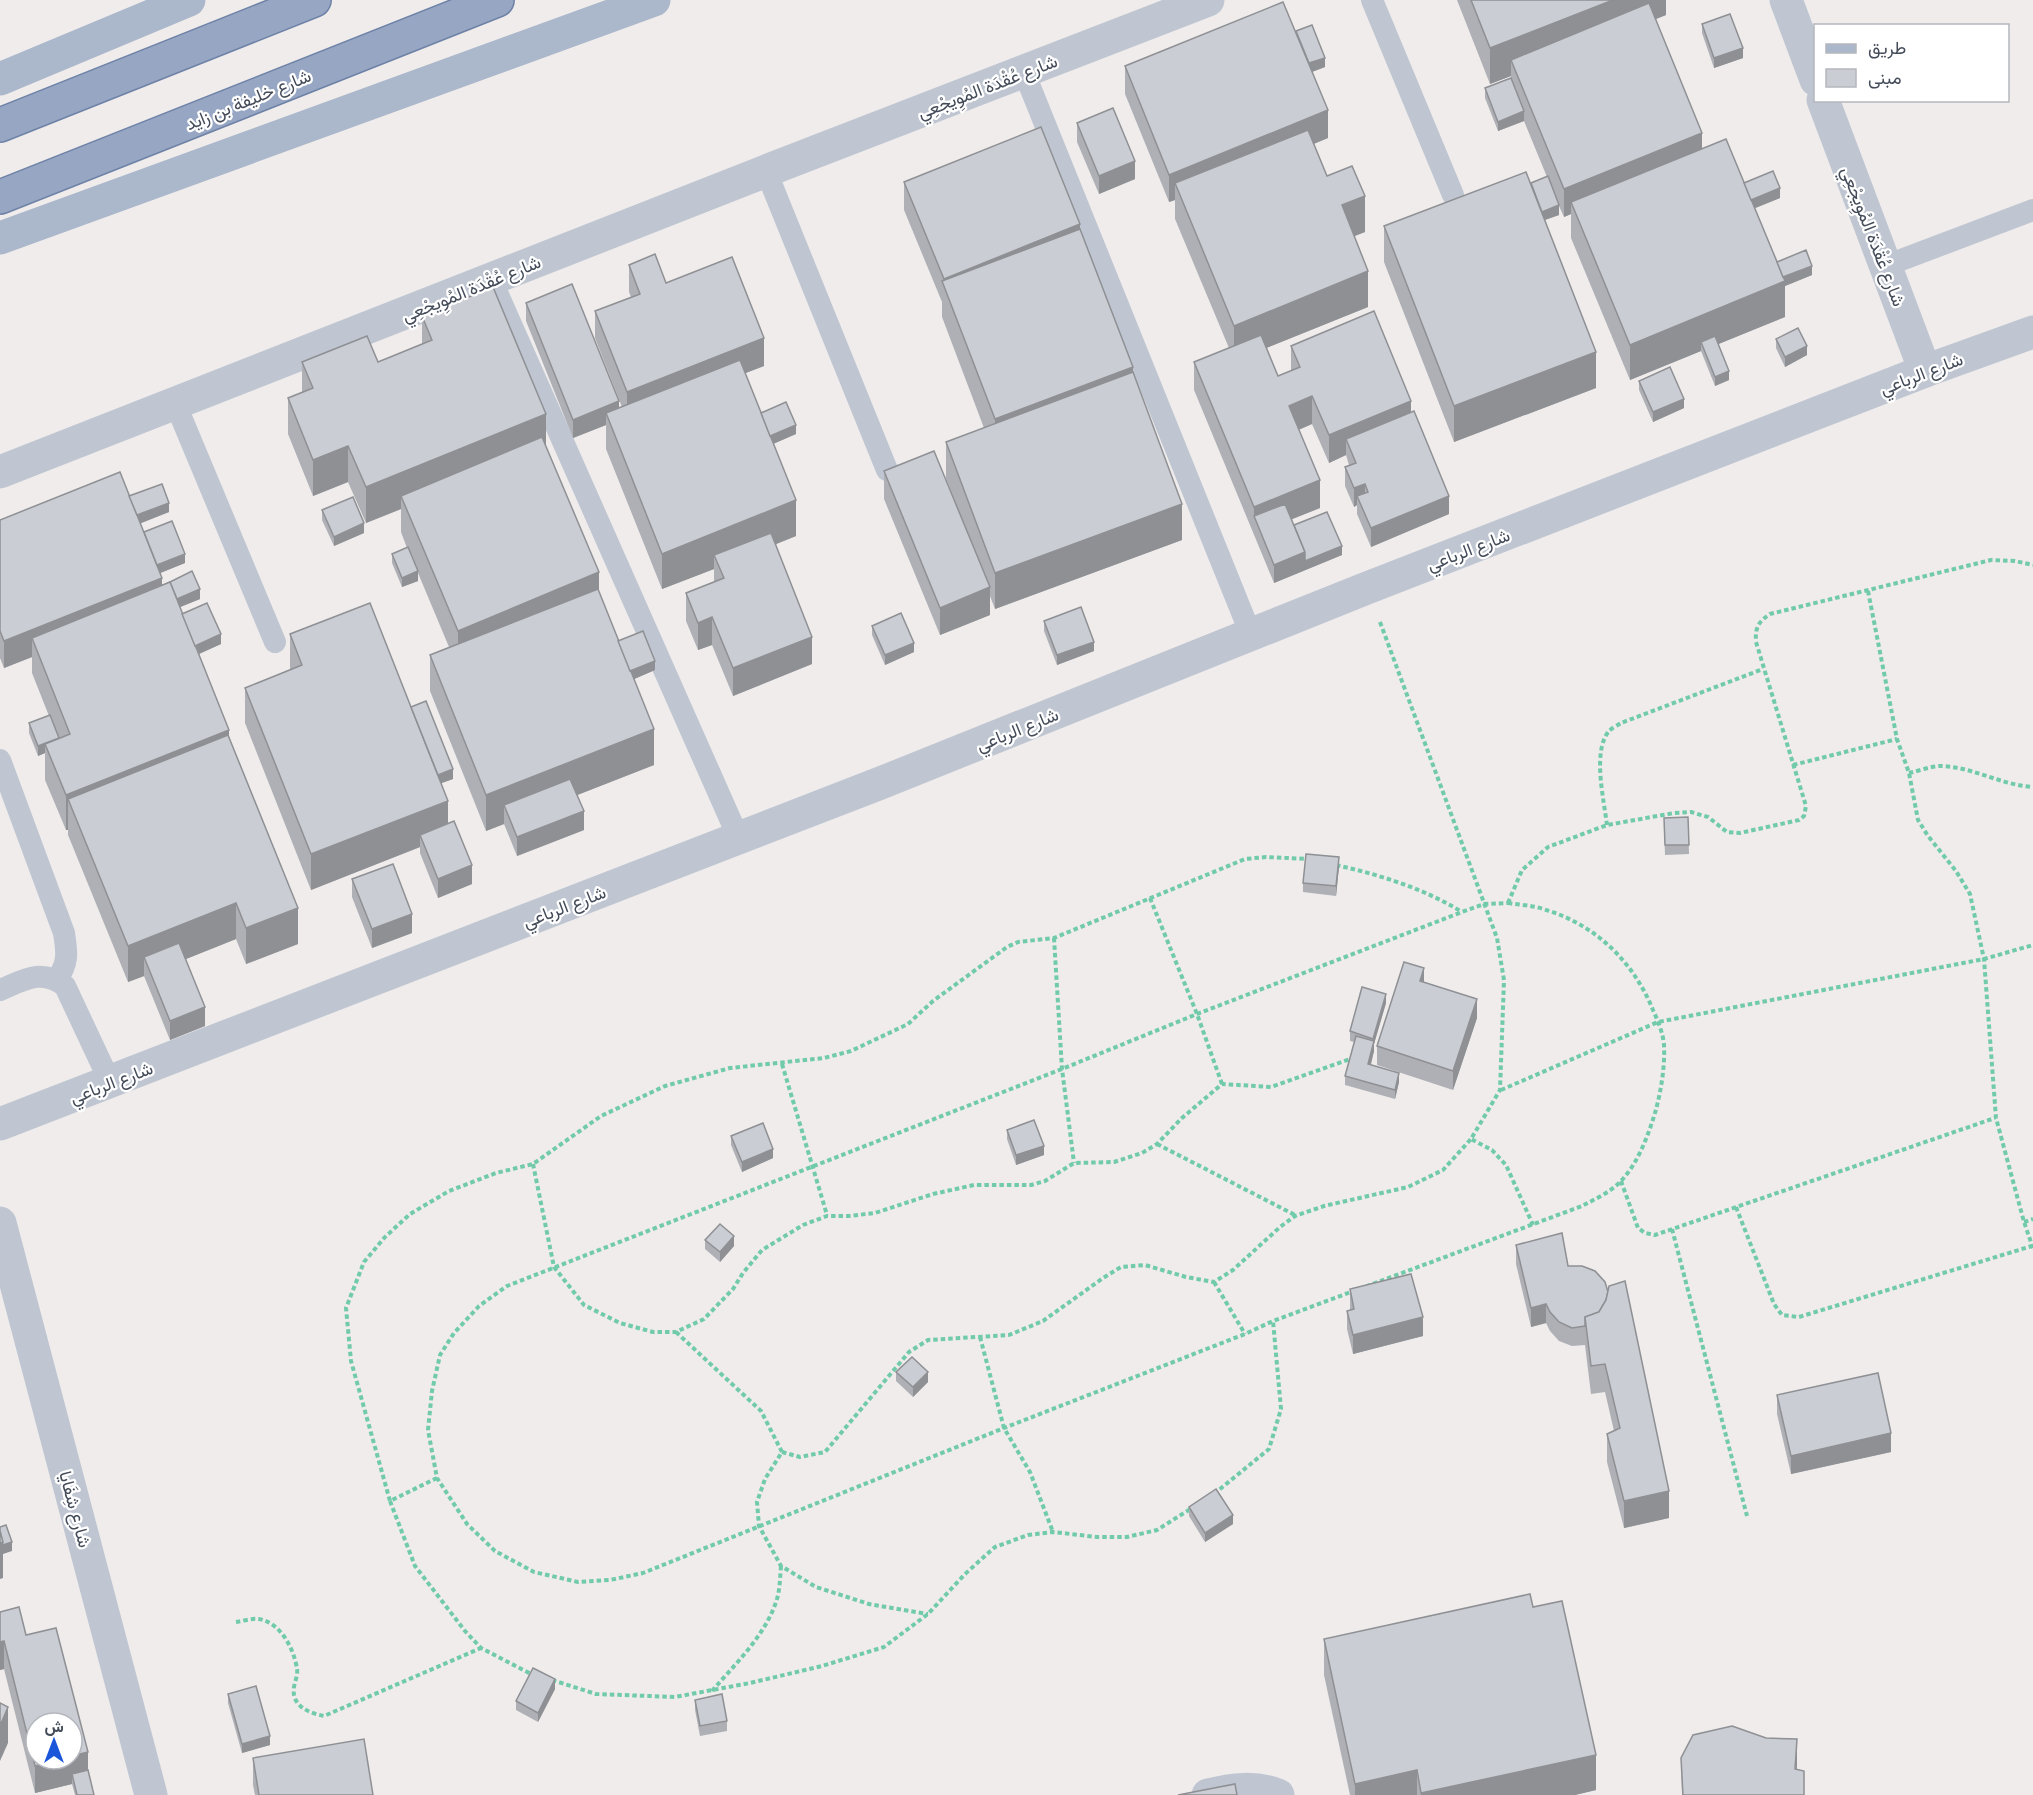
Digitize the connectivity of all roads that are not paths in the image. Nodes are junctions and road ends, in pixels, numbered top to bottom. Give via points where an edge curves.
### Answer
1 (189, 0) edge
2 (314, 0) edge
3 (497, 0) edge
4 (654, 0) edge
5 (1209, 0) edge
6 (1372, 0) edge
7 (1786, 0) edge
8 (1024, 72) junction
9 (1814, 77) edge
10 (0, 79) edge
11 (1824, 102) edge
12 (0, 125) edge
13 (766, 171) junction
14 (1453, 195) dead end
15 (0, 197) edge
16 (2033, 210) edge
17 (0, 238) edge
18 (1885, 266) junction
19 (491, 279) junction
20 (2033, 332) edge
21 (1925, 371) junction
22 (176, 405) junction
23 (887, 470) edge
24 (0, 472) edge
25 (1251, 635) junction
26 (275, 642) dead end
27 (0, 760) edge
28 (739, 839) junction
29 (57, 980) junction
30 (0, 990) edge
31 (110, 1082) junction
32 (0, 1124) edge
33 (0, 1223) edge
34 (151, 1795) edge
35 (1208, 1795) edge
36 (1278, 1795) edge

1 - 10 main road
2 - 12 highway
3 - 15 highway, شارع خليفة بن زايد
4 - 17 main road
5 - 8 street, شارع عُقْدَة المُوِيجْعِي
6 - 14 lane
7 - 9 street
8 - 13 street, شارع عُقْدَة المُوِيجْعِي
8 - 25 lane
11 - 18 street, شارع عُقْدَة المُوِيجْعِي
13 - 19 street, شارع عُقْدَة المُوِيجْعِي
13 - 23 lane
16 - 18 lane
18 - 21 street, شارع عُقْدَة المُوِيجْعِي
19 - 22 street, شارع عُقْدَة المُوِيجْعِي
19 - 28 lane
20 - 21 street, شارع الرباعي
21 - 25 street, شارع الرباعي
22 - 24 street, شارع عُقْدَة المُوِيجْعِي
22 - 26 lane
25 - 28 street, شارع الرباعي
27 - 29 lane via 64,933 67,961
28 - 31 street, شارع الرباعي
29 - 30 lane via 31,977
29 - 31 lane via 70,995
31 - 32 street, شارع الرباعي
33 - 34 street, شارع شِفَايا
35 - 36 street via 1249,1788

